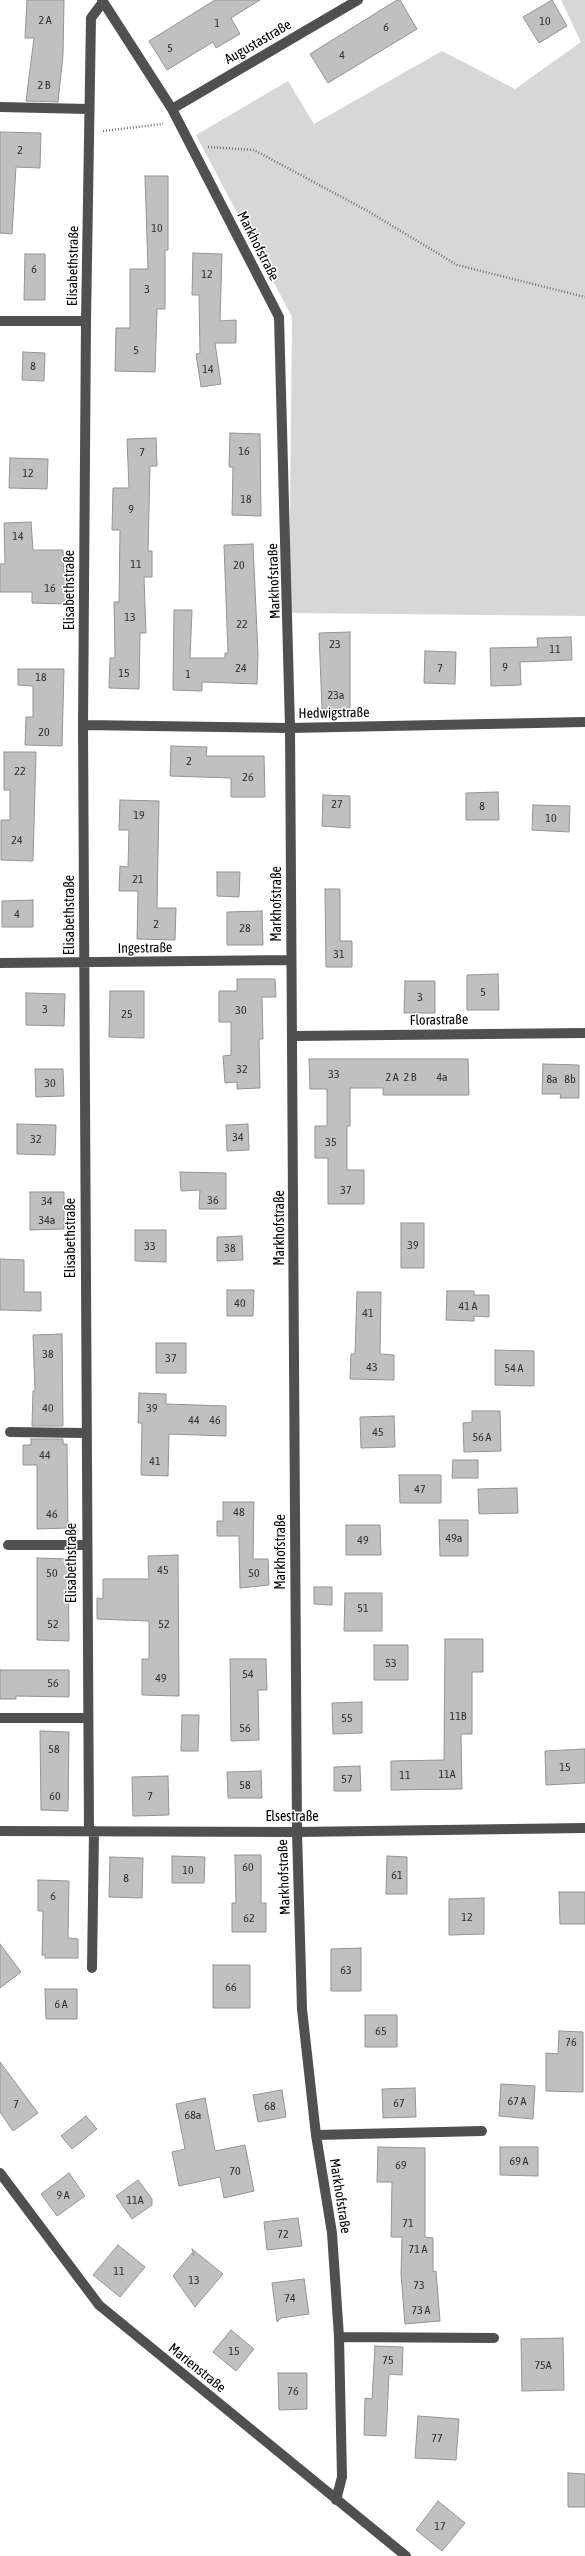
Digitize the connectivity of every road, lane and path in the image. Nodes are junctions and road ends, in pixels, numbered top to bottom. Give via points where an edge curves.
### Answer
1 (358, 0) edge
2 (102, 1) edge
3 (0, 107) edge
4 (88, 109) junction
5 (172, 109) junction
6 (179, 122) junction
7 (88, 133) junction
8 (191, 146) junction
9 (585, 297) edge
10 (0, 320) edge
11 (86, 321) junction
12 (585, 722) edge
13 (83, 725) junction
14 (290, 728) junction
15 (291, 960) junction
16 (84, 962) junction
17 (0, 964) edge
18 (585, 1033) edge
19 (293, 1036) junction
20 (10, 1432) dead end
21 (85, 1433) junction
22 (8, 1545) dead end
23 (86, 1546) junction
24 (0, 1718) edge
25 (88, 1718) junction
26 (585, 1828) edge
27 (0, 1831) edge
28 (91, 1831) junction
29 (297, 1832) junction
30 (92, 1968) dead end
31 (482, 2131) dead end
32 (316, 2135) junction
33 (0, 2173) edge
34 (339, 2338) junction
35 (494, 2338) dead end
36 (336, 2500) junction
37 (406, 2556) edge

1 - 5 street, Augustastraße
2 - 4 street, Elisabethstraße via 91,18
2 - 5 street, Markhofstraße
3 - 4 street
4 - 7 street, Elisabethstraße
5 - 6 street, Markhofstraße
6 - 7 path
6 - 8 street, Markhofstraße
7 - 11 street, Elisabethstraße
8 - 9 path via 254,150 366,210 457,265
8 - 14 street, Markhofstraße via 279,317
10 - 11 street
11 - 13 street, Elisabethstraße
12 - 14 street, Hedwigstraße
13 - 14 street, Hedwigstraße
13 - 16 street, Elisabethstraße
14 - 15 street, Markhofstraße
15 - 16 street, Ingestraße
15 - 19 street, Markhofstraße
16 - 17 street, Ingestraße
16 - 21 street, Elisabethstraße
18 - 19 street, Florastraße
19 - 29 street, Markhofstraße
20 - 21 street
21 - 23 street, Elisabethstraße
22 - 23 street
23 - 25 street, Elisabethstraße
24 - 25 street
25 - 28 street, Elisabethstraße
26 - 29 street, Elsestraße
27 - 28 street, Elsestraße
28 - 29 street, Elsestraße
28 - 30 street, Elisabethstraße
29 - 32 street, Markhofstraße via 302,2009
31 - 32 street
32 - 34 street, Markhofstraße via 332,2233
33 - 36 street, Marienstraße via 99,2305
34 - 35 street
34 - 36 street, Markhofstraße via 342,2477
36 - 37 street, Marienstraße

